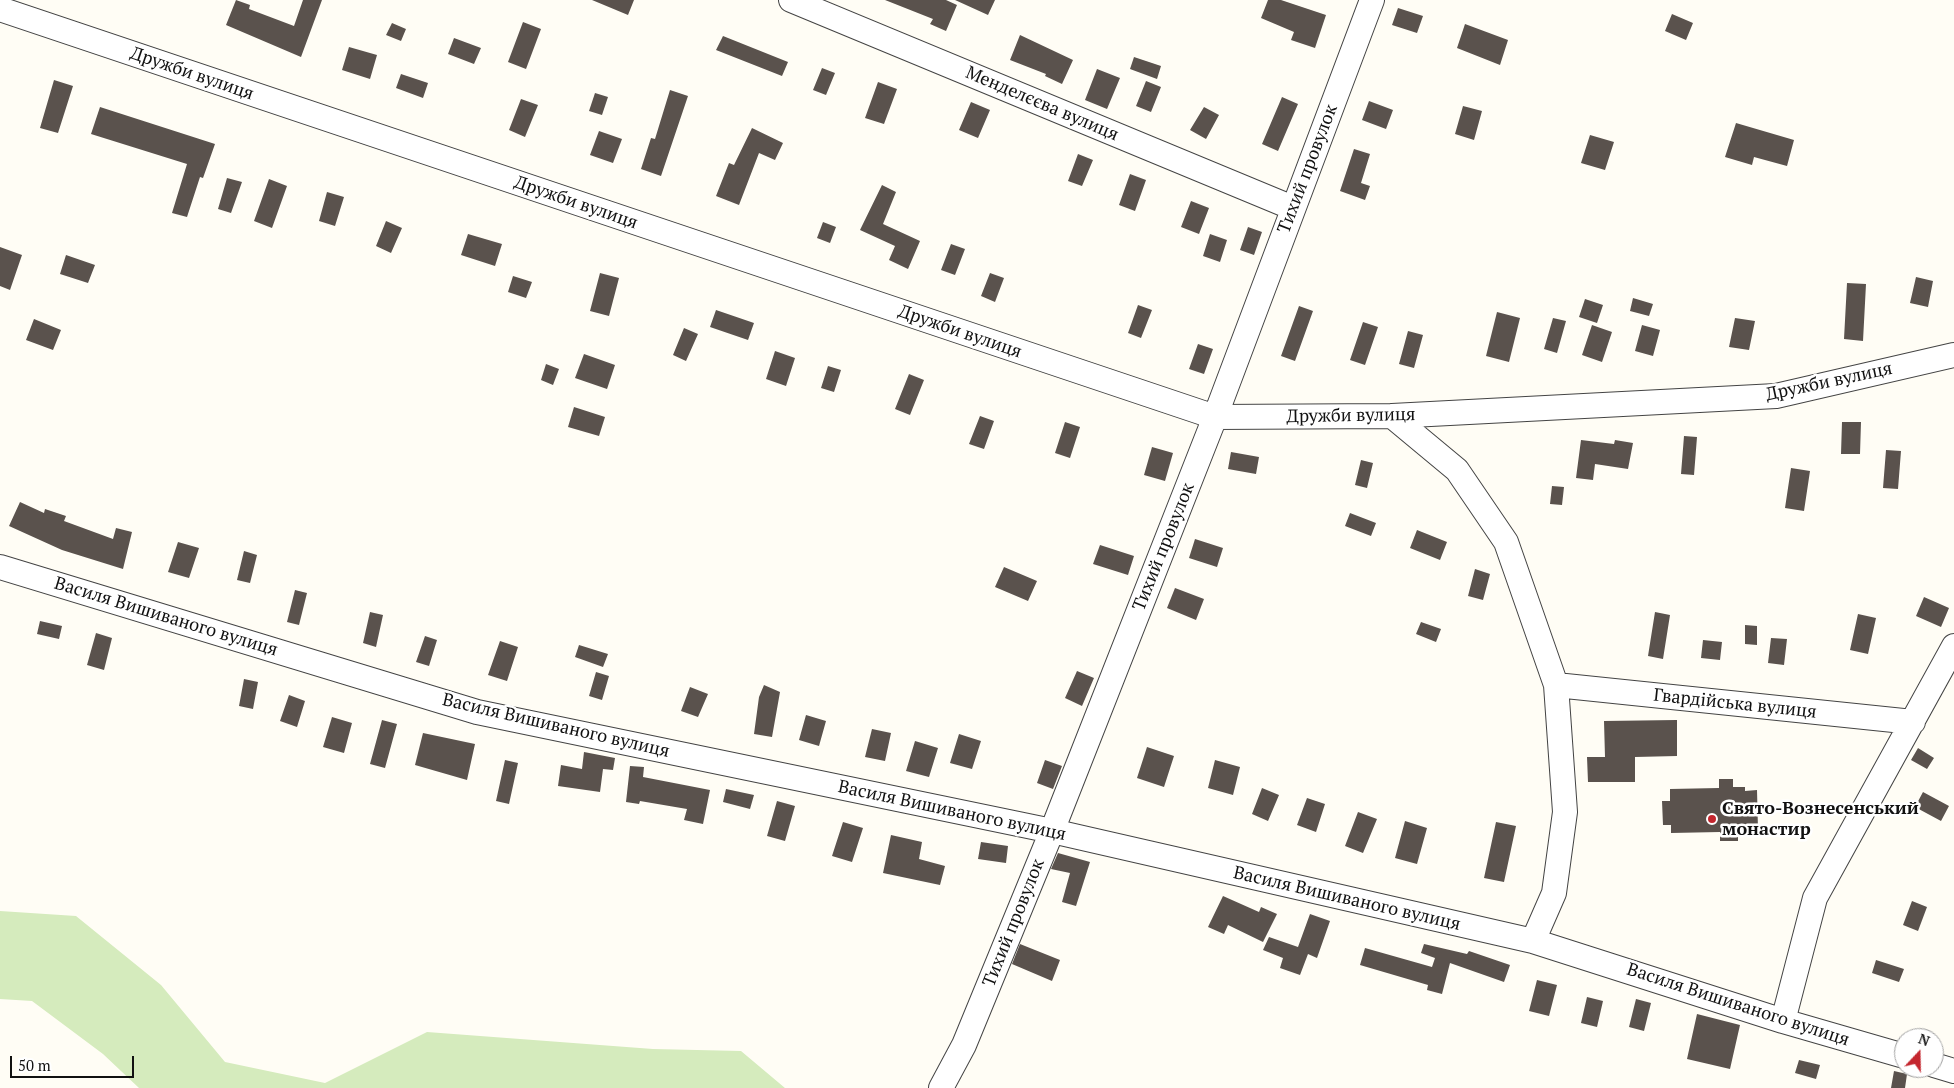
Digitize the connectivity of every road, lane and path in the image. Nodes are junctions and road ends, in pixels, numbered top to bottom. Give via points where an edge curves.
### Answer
1 (791, 0) edge
2 (1372, 0) edge
3 (0, 9) edge
4 (1293, 208) junction
5 (1954, 355) edge
6 (1392, 416) junction
7 (1215, 418) junction
8 (0, 567) edge
9 (1954, 646) edge
10 (1556, 685) junction
11 (1914, 722) junction
12 (1052, 831) junction
13 (1533, 941) junction
14 (1783, 1021) junction
15 (1894, 1053) edge
16 (941, 1088) edge

1 - 4 street, Менделєєва вулиця
2 - 4 street, Тихий провулок
3 - 7 street, Дружби вулиця
4 - 7 street, Тихий провулок
5 - 6 street, Дружби вулиця via 1776,396
6 - 7 street, Дружби вулиця
6 - 10 street via 1457,470 1506,542
7 - 12 street, Тихий провулок
8 - 12 street, Василя Вишиваного вулиця via 477,712
9 - 11 street
10 - 11 street, Гвардійська вулиця
10 - 13 street via 1565,812 1554,894
11 - 14 street via 1814,898
12 - 13 street, Василя Вишиваного вулиця
12 - 16 street, Тихий провулок via 964,1045
13 - 14 street, Василя Вишиваного вулиця
14 - 15 street, Василя Вишиваного вулиця

